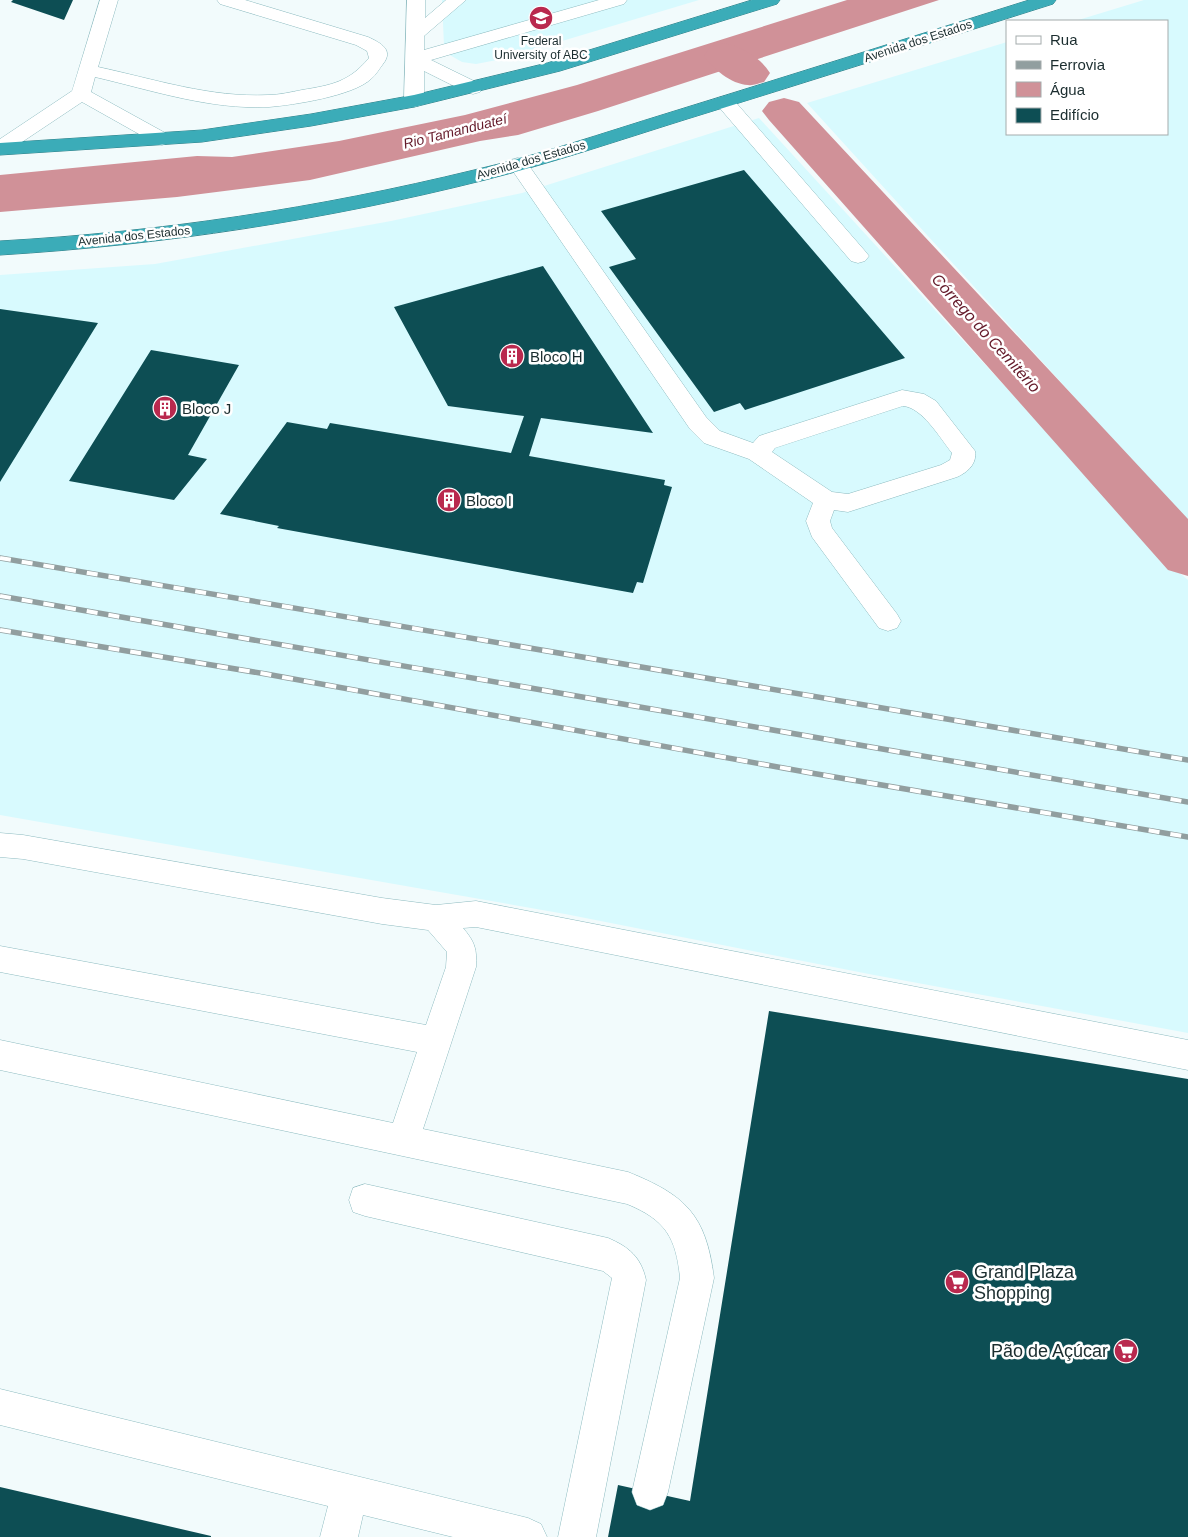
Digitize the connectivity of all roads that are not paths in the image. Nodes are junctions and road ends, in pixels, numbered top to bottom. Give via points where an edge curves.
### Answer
1 (109, 0) edge
2 (226, 0) edge
3 (416, 0) edge
4 (457, 0) edge
5 (618, 0) edge
6 (771, 0) edge
7 (1047, 0) edge
8 (416, 35) junction
9 (414, 59) junction
10 (89, 70) junction
11 (473, 88) junction
12 (81, 94) junction
13 (414, 101) junction
14 (725, 102) junction
15 (162, 139) junction
16 (0, 148) edge
17 (518, 164) junction
18 (0, 248) edge
19 (858, 256) dead end
20 (757, 453) junction
21 (826, 500) junction
22 (888, 621) dead end
23 (0, 845) edge
24 (436, 918) junction
25 (0, 959) edge
26 (436, 1041) junction
27 (0, 1055) edge
28 (1188, 1055) edge
29 (403, 1140) junction
30 (365, 1200) dead end
31 (0, 1406) edge
32 (650, 1492) dead end
33 (350, 1493) junction
34 (339, 1537) edge
35 (528, 1537) edge
36 (577, 1537) edge

1 - 10 street
2 - 10 street via 362,41 374,47 378,58 364,76 343,87 252,102 187,93
3 - 8 street
4 - 8 street
5 - 9 street
6 - 11 highway via 553,67
7 - 14 highway, Avenida dos Estados
8 - 9 street
9 - 11 street
9 - 13 street
10 - 12 street
11 - 13 highway
12 - 15 street
12 - 16 street
13 - 15 highway via 311,120
14 - 17 highway, Avenida dos Estados
14 - 19 street
15 - 16 highway
17 - 18 highway, Avenida dos Estados via 381,198 281,216 159,234
17 - 20 street via 704,431 722,442
20 - 21 street
20 - 21 street via 767,442 902,398 923,402 963,451 960,465 949,471 848,503
21 - 22 street via 818,520 820,531
23 - 24 street
24 - 26 street via 458,943 463,955
24 - 28 street via 476,914
25 - 26 street
26 - 29 street
27 - 29 street
29 - 32 street via 628,1188 668,1209 681,1224 692,1242 697,1278
30 - 36 street via 608,1255 627,1269 629,1280
31 - 33 street
33 - 34 street
33 - 35 street

